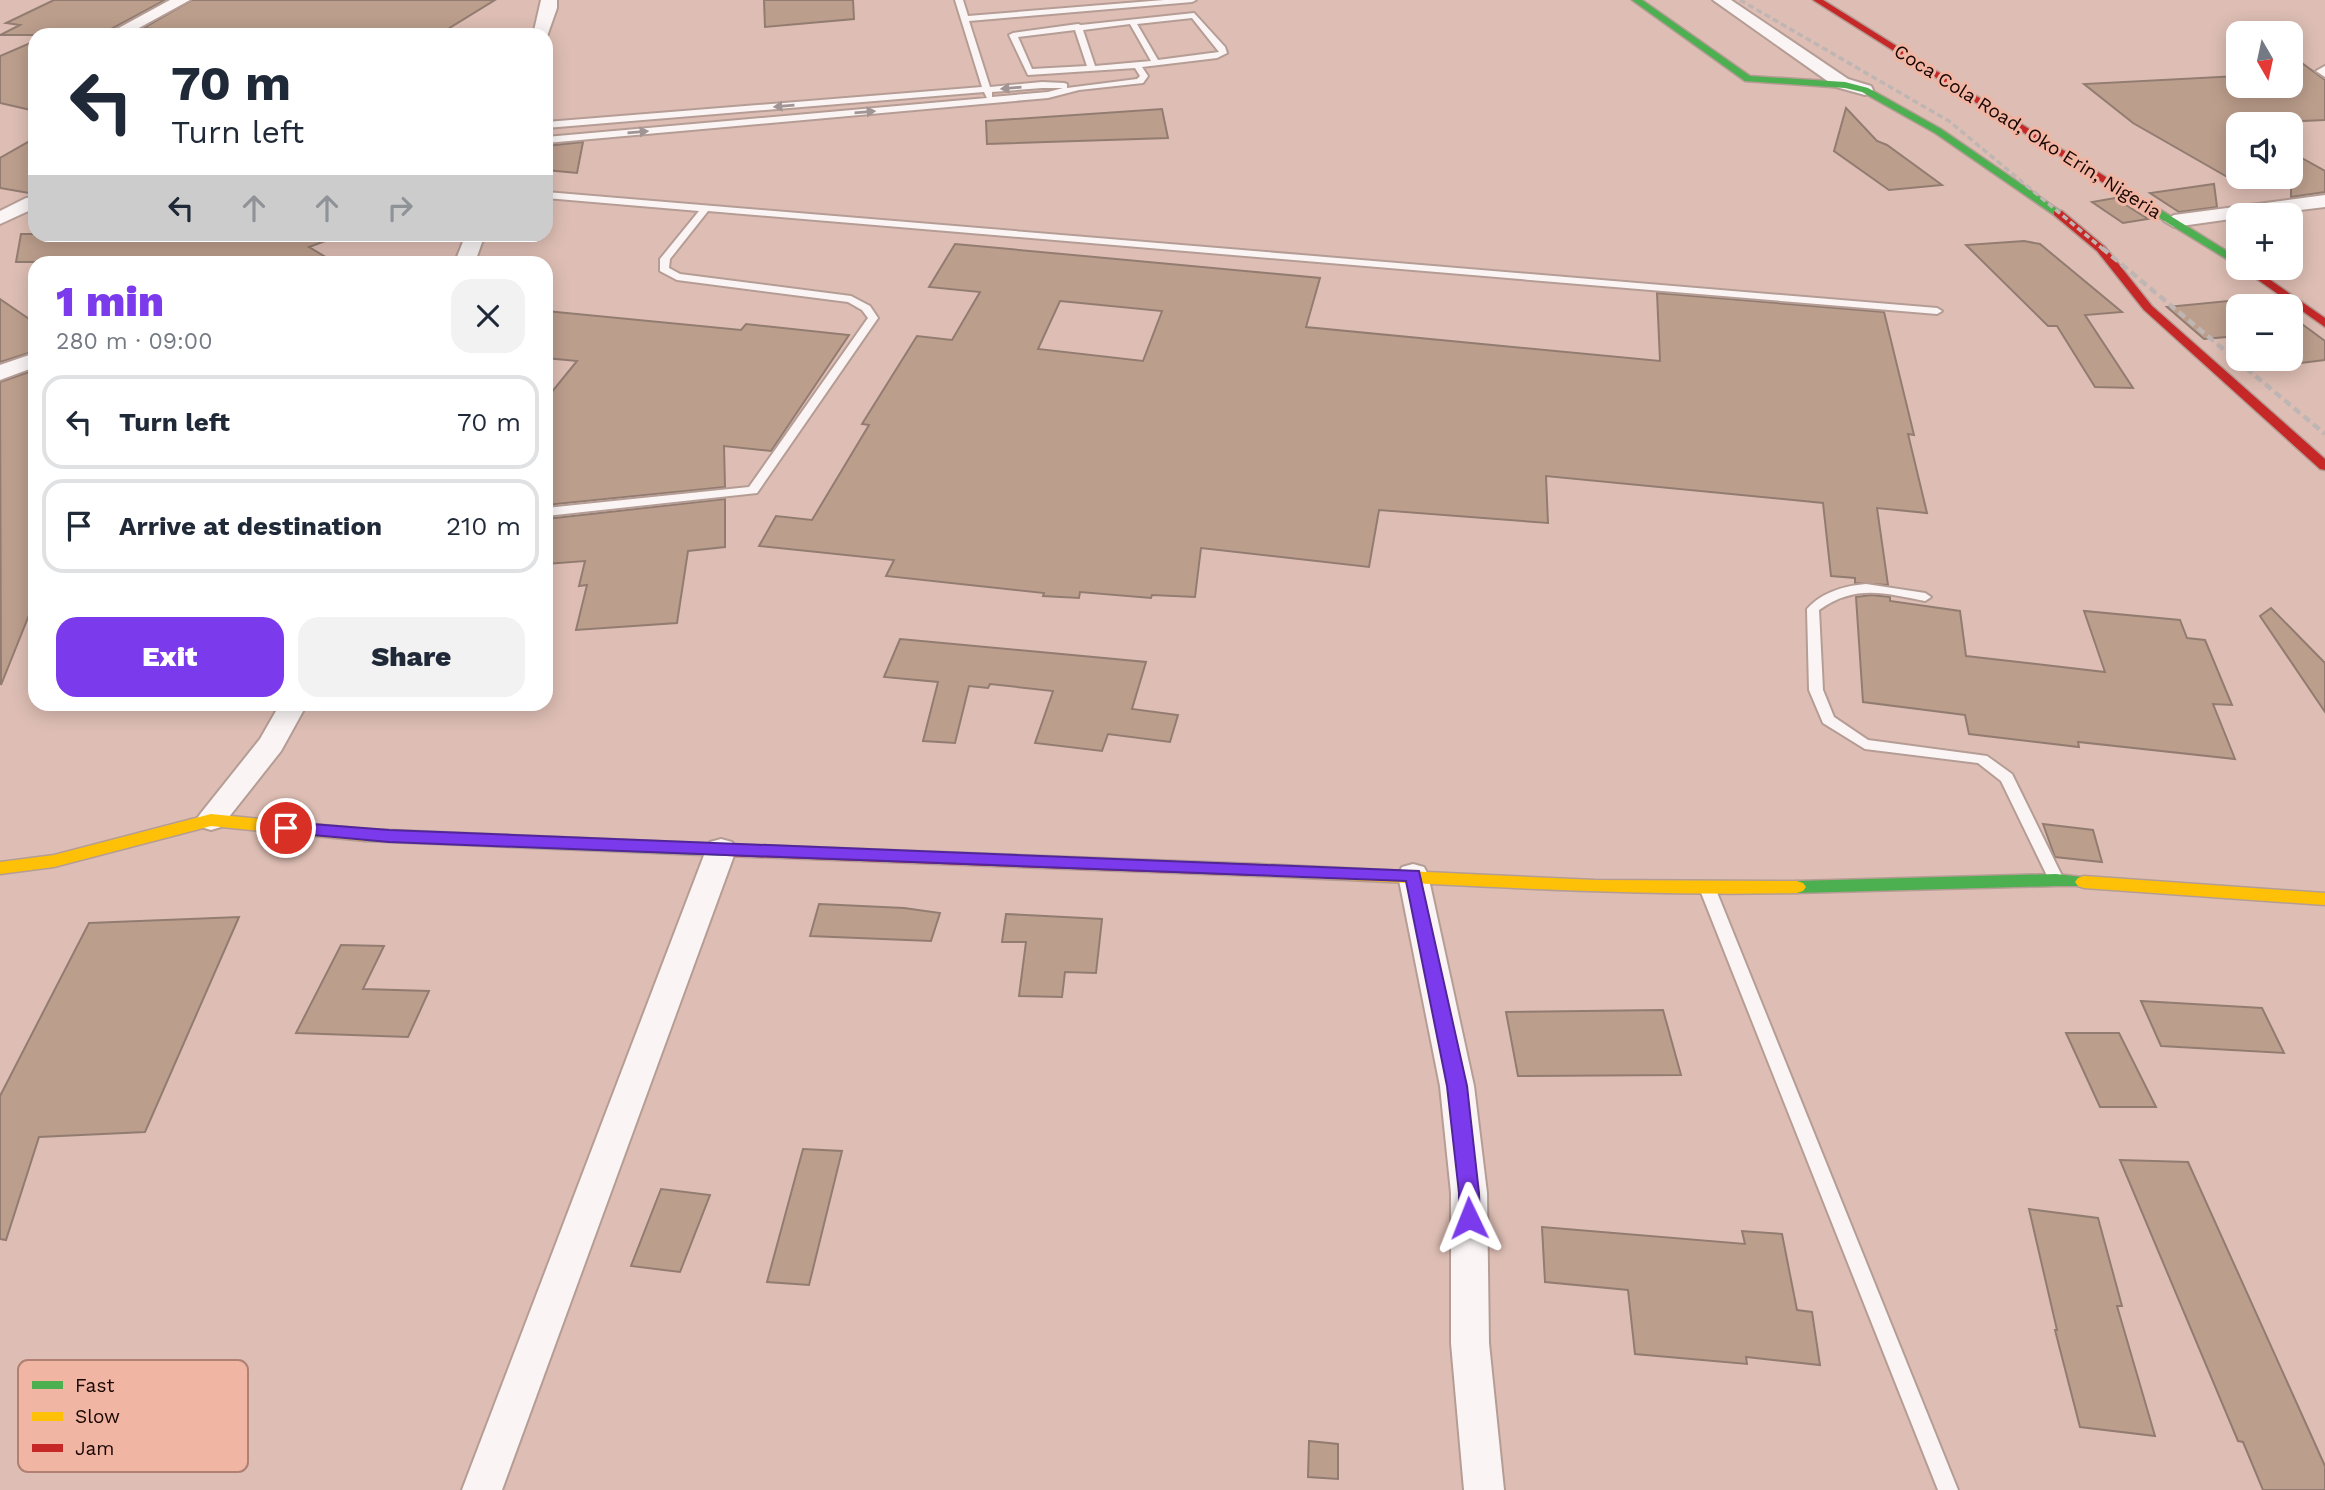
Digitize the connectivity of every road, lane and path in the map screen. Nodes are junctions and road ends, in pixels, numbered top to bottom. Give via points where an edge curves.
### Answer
1 (181, 0) edge
2 (549, 0) edge
3 (959, 0) edge
4 (1192, 0) edge
5 (1636, 0) edge
6 (1721, 0) edge
7 (1816, 0) edge
8 (965, 19) junction
9 (1132, 20) junction
10 (1078, 26) junction
11 (127, 28) edge
12 (543, 28) edge
13 (1156, 62) junction
14 (1137, 65) junction
15 (1092, 69) junction
16 (1079, 87) junction
17 (987, 90) junction
18 (1865, 90) junction
19 (990, 100) junction
20 (759, 108) junction
21 (608, 120) junction
22 (762, 121) junction
23 (553, 124) edge
24 (608, 135) junction
25 (553, 139) edge
26 (553, 196) edge
27 (2325, 201) edge
28 (0, 202) edge
29 (28, 202) edge
30 (28, 205) edge
31 (704, 210) junction
32 (0, 218) edge
33 (2174, 220) junction
34 (2226, 255) edge
35 (2263, 280) edge
36 (1937, 311) dead end
37 (2325, 323) edge
38 (28, 362) edge
39 (0, 373) edge
40 (2325, 466) edge
41 (553, 511) edge
42 (1925, 597) dead end
43 (289, 711) edge
44 (211, 820) junction
45 (721, 850) junction
46 (0, 868) edge
47 (1413, 875) junction
48 (2056, 880) junction
49 (1708, 890) junction
50 (2325, 899) edge
51 (482, 1490) edge
52 (1484, 1490) edge
53 (1948, 1490) edge

1 - 11 street
2 - 12 street
3 - 8 lane
4 - 8 lane
5 - 18 street via 1748,79 1831,83
6 - 18 street via 1842,83
7 - 33 street, Coca Cola Road, Oko Erin, Nigeria
8 - 17 lane
9 - 10 lane
9 - 13 lane
9 - 13 lane via 1194,15 1223,53
10 - 15 lane
10 - 15 lane via 1013,35 1031,73
13 - 14 lane
14 - 15 lane
14 - 16 lane via 1144,76 1140,80
16 -> 17 lane
16 - 19 lane
17 - 19 lane
17 -> 20 lane
18 - 40 street via 1938,131 2064,218 2101,249 2148,308
22 -> 19 lane
20 - 21 lane
20 - 22 lane
21 - 23 lane
21 - 24 lane
24 -> 22 lane
24 - 25 lane
26 - 31 lane
27 - 33 street
28 - 29 street
30 - 32 street
31 - 36 lane
31 - 41 lane via 665,259 664,269 677,278 851,299 873,318 753,490
33 - 34 street, Coca Cola Road, Oko Erin, Nigeria
35 - 37 street
38 - 39 street
42 - 48 lane via 1865,587 1843,589 1813,609 1816,690 1828,720 1865,744 1982,759 2007,778
43 - 44 street via 271,744
44 - 45 street via 361,835
44 - 46 street via 54,861
45 - 47 street
45 - 51 street
47 - 49 street
47 - 52 street via 1457,1086 1469,1193 1470,1343
48 - 49 street
48 - 50 street
49 - 53 lane

